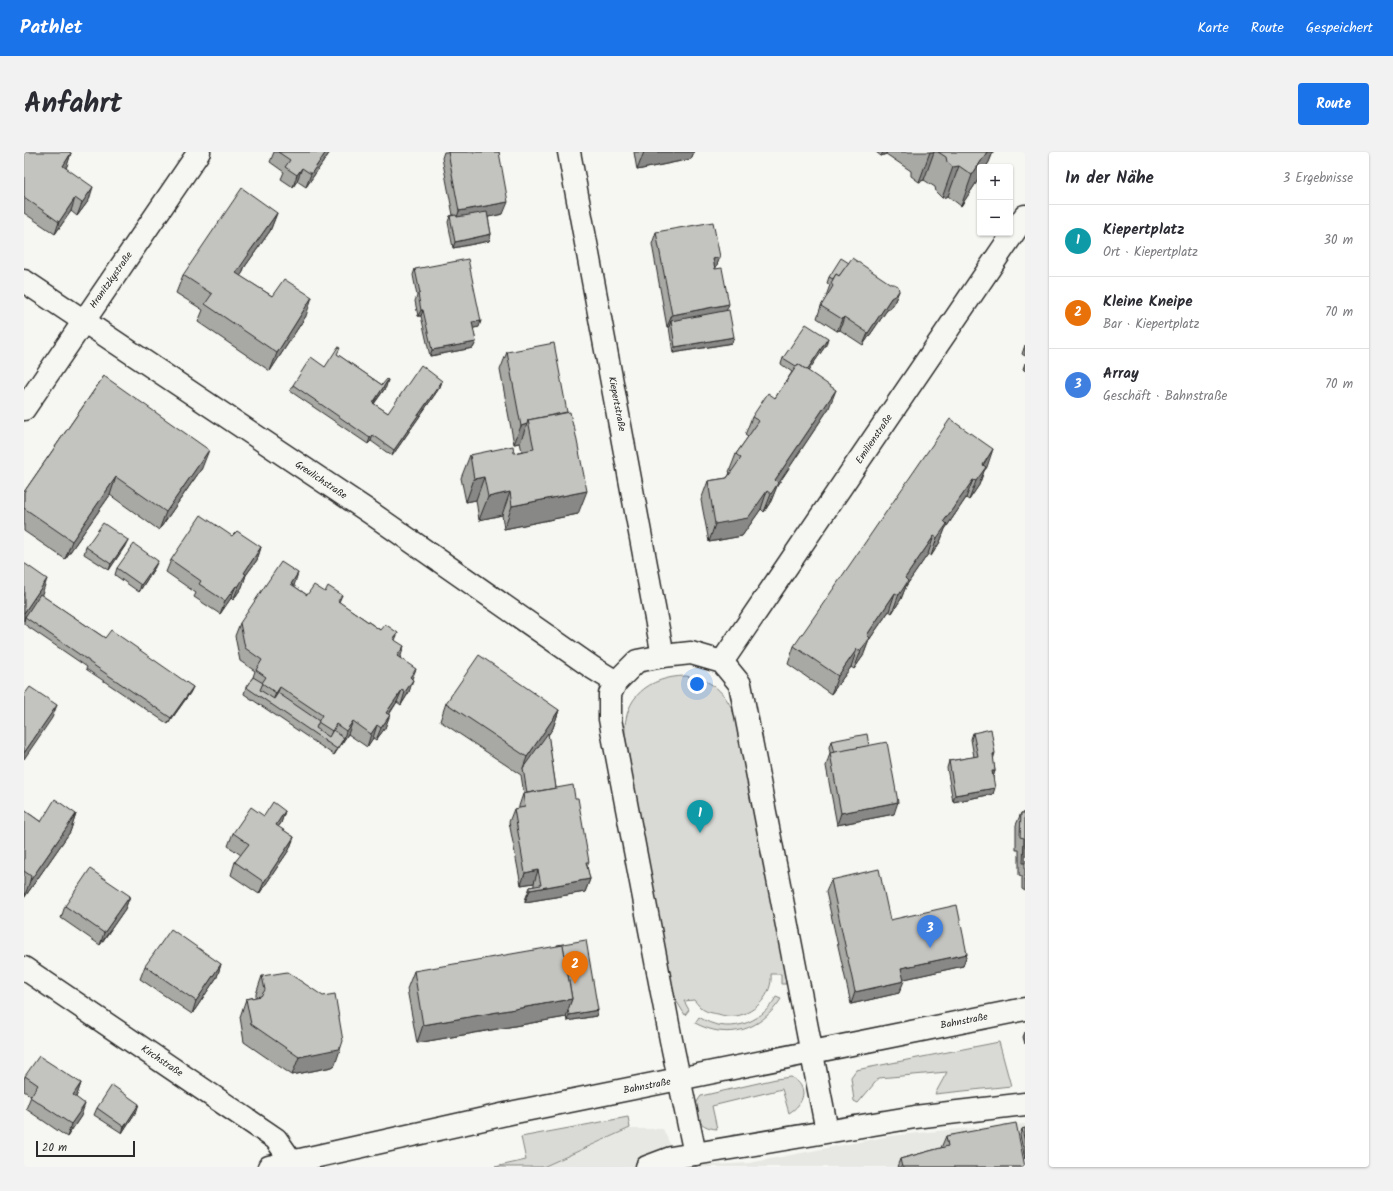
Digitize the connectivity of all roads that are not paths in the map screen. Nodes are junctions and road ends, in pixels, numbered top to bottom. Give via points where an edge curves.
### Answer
1 (199, 152) edge
2 (569, 152) edge
3 (1025, 216) edge
4 (24, 281) edge
5 (82, 321) junction
6 (24, 409) edge
7 (663, 656) junction
8 (722, 662) junction
9 (616, 682) junction
10 (24, 968) edge
11 (1025, 1009) edge
12 (812, 1052) junction
13 (679, 1080) junction
14 (1025, 1104) edge
15 (827, 1131) junction
16 (695, 1154) junction
17 (292, 1162) junction
18 (269, 1167) edge
19 (647, 1167) edge

1 - 5 street, Hranitzkystraße
2 - 7 street, Kiepertstraße
3 - 8 street, Emilienstraße
4 - 5 street, Greulichstraße
5 - 6 street, Hranitzkystraße
5 - 9 street, Greulichstraße via 371,513
7 - 8 street via 691,654
7 - 9 street via 637,661
8 - 12 street via 740,684
9 - 13 street via 610,694 610,719
10 - 17 street, Kirchstraße via 276,1139
11 - 12 street, Bahnstraße
12 - 13 street, Bahnstraße
12 - 15 street
13 - 16 street
13 - 17 street, Bahnstraße via 516,1112
14 - 15 street
15 - 16 street
16 - 19 street via 672,1158
17 - 18 street, Bahnstraße

